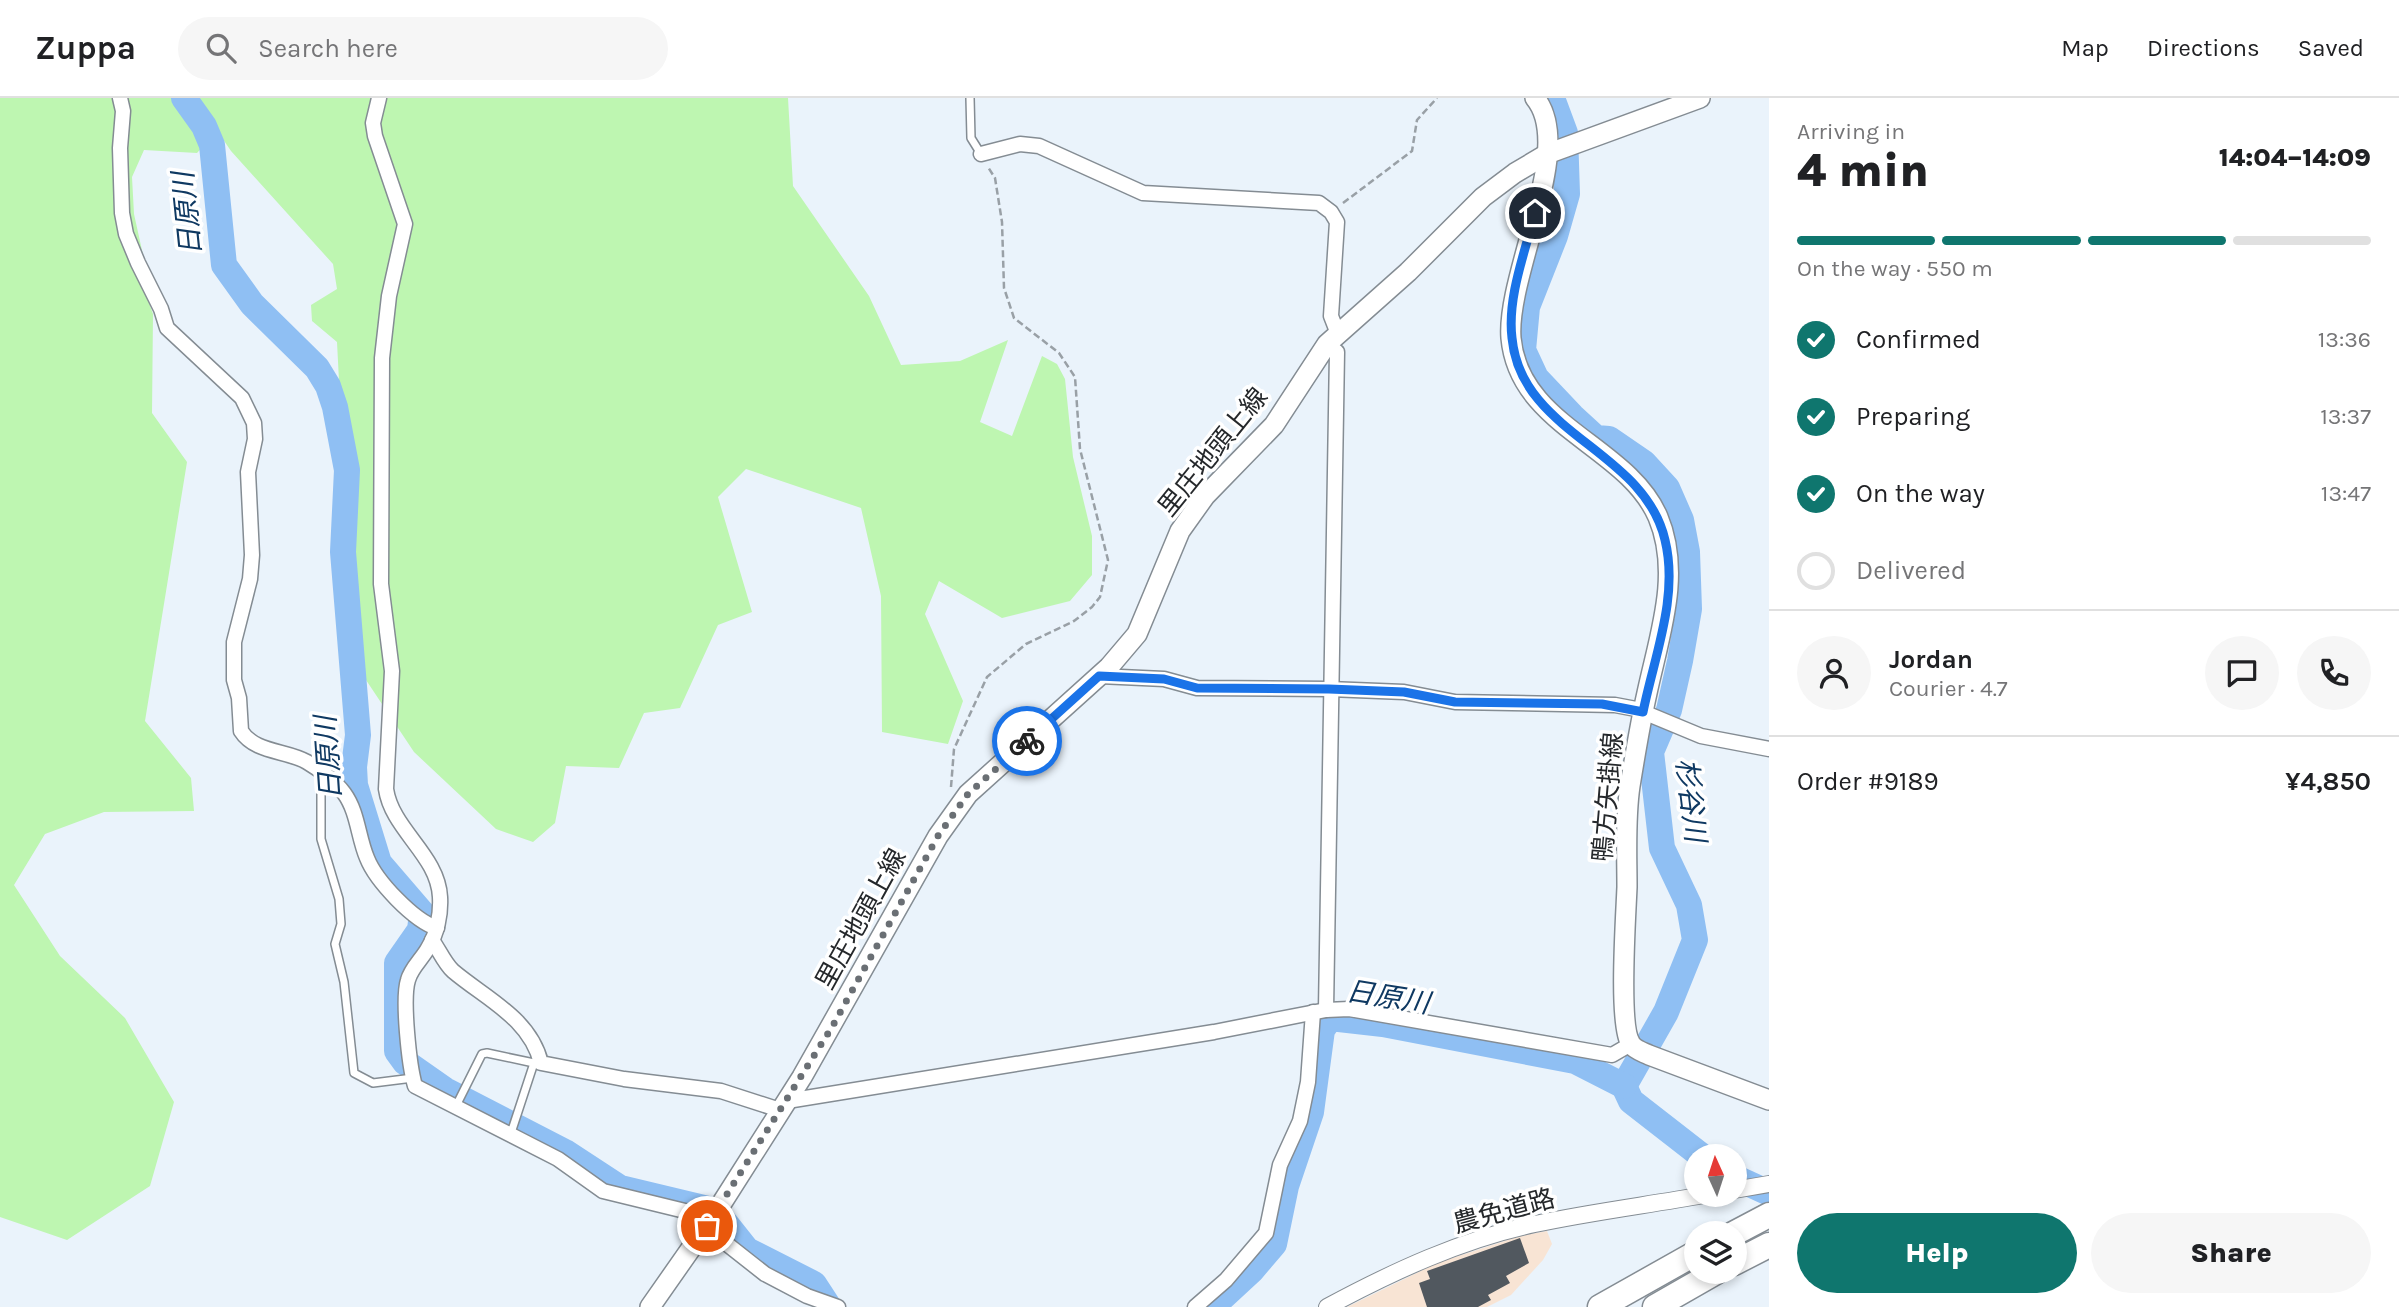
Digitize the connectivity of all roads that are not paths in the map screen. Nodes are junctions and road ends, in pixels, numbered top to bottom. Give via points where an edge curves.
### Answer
1 (120, 98) edge
2 (379, 98) edge
3 (970, 98) edge
4 (1535, 98) edge
5 (1700, 98) edge
6 (1552, 152) junction
7 (981, 155) joint
8 (1333, 339) junction
9 (1099, 676) junction
10 (1329, 689) junction
11 (1647, 714) junction
12 (1769, 749) edge
13 (321, 774) junction
14 (428, 928) junction
15 (1320, 1011) junction
16 (1639, 1050) junction
17 (538, 1063) junction
18 (411, 1069) junction
19 (458, 1100) junction
20 (1769, 1100) edge
21 (784, 1106) junction
22 (512, 1131) junction
23 (1769, 1184) edge
24 (1747, 1188) edge
25 (1684, 1199) edge
26 (1769, 1215) edge
27 (713, 1217) junction
28 (1747, 1226) edge
29 (1769, 1245) edge
30 (1747, 1256) edge
31 (1684, 1260) edge
32 (1695, 1284) edge
33 (836, 1306) edge
34 (650, 1307) edge
35 (1195, 1307) edge
36 (1327, 1307) edge
37 (1600, 1307) edge
38 (1655, 1307) edge

1 - 13 street via 126,234 167,328 242,398 254,423 248,472 252,555 234,642 241,731 250,742 307,762
2 - 14 street via 375,136 405,224 389,296 382,358 381,584 392,671 386,789 401,824 438,876 440,899
3 - 7 lane via 971,138
4 - 6 main road, 鴨方矢掛線 via 1545,110
5 - 6 main road, 里庄地頭上線
6 - 8 main road, 里庄地頭上線 via 1483,197
6 - 11 main road, 鴨方矢掛線 via 1518,280 1511,337 1521,374 1532,393 1648,496 1658,519 1669,558 1668,599
7 - 8 street via 1020,144 1039,146 1143,193 1320,203 1337,222
8 - 9 main road, 里庄地頭上線 via 1274,425 1205,496 1180,531 1137,634
8 - 10 street via 1337,352
9 - 10 street via 1164,679 1197,688
9 - 21 main road, 里庄地頭上線 via 968,794 912,878 860,979
10 - 11 street via 1404,692 1455,702 1602,704
10 - 15 street
11 - 12 street via 1701,736
11 - 16 main road, 鴨方矢掛線 via 1630,789 1628,824 1625,986
13 - 14 street via 350,802 374,872
13 - 18 lane via 321,839 339,898 341,924 335,944 354,1073 373,1083
14 - 17 street via 451,970 520,1024 538,1048
14 - 18 street via 407,981
15 - 16 street via 1349,1009 1612,1055
15 - 21 street
15 - 35 street via 1300,1121 1280,1166 1266,1233 1226,1280
16 - 20 main road
17 - 19 lane via 482,1054
17 - 21 street via 721,1091
17 - 22 lane
18 - 19 street via 415,1086
19 - 22 street
21 - 27 main road, 里庄地頭上線
22 - 27 street via 603,1191
23 - 24 street
25 - 36 street, 農免道路 via 1522,1228 1462,1246
26 - 28 highway
27 - 33 street via 734,1252 765,1274
27 - 34 main road, 里庄地頭上線
29 - 30 highway
31 - 37 highway
32 - 38 highway

